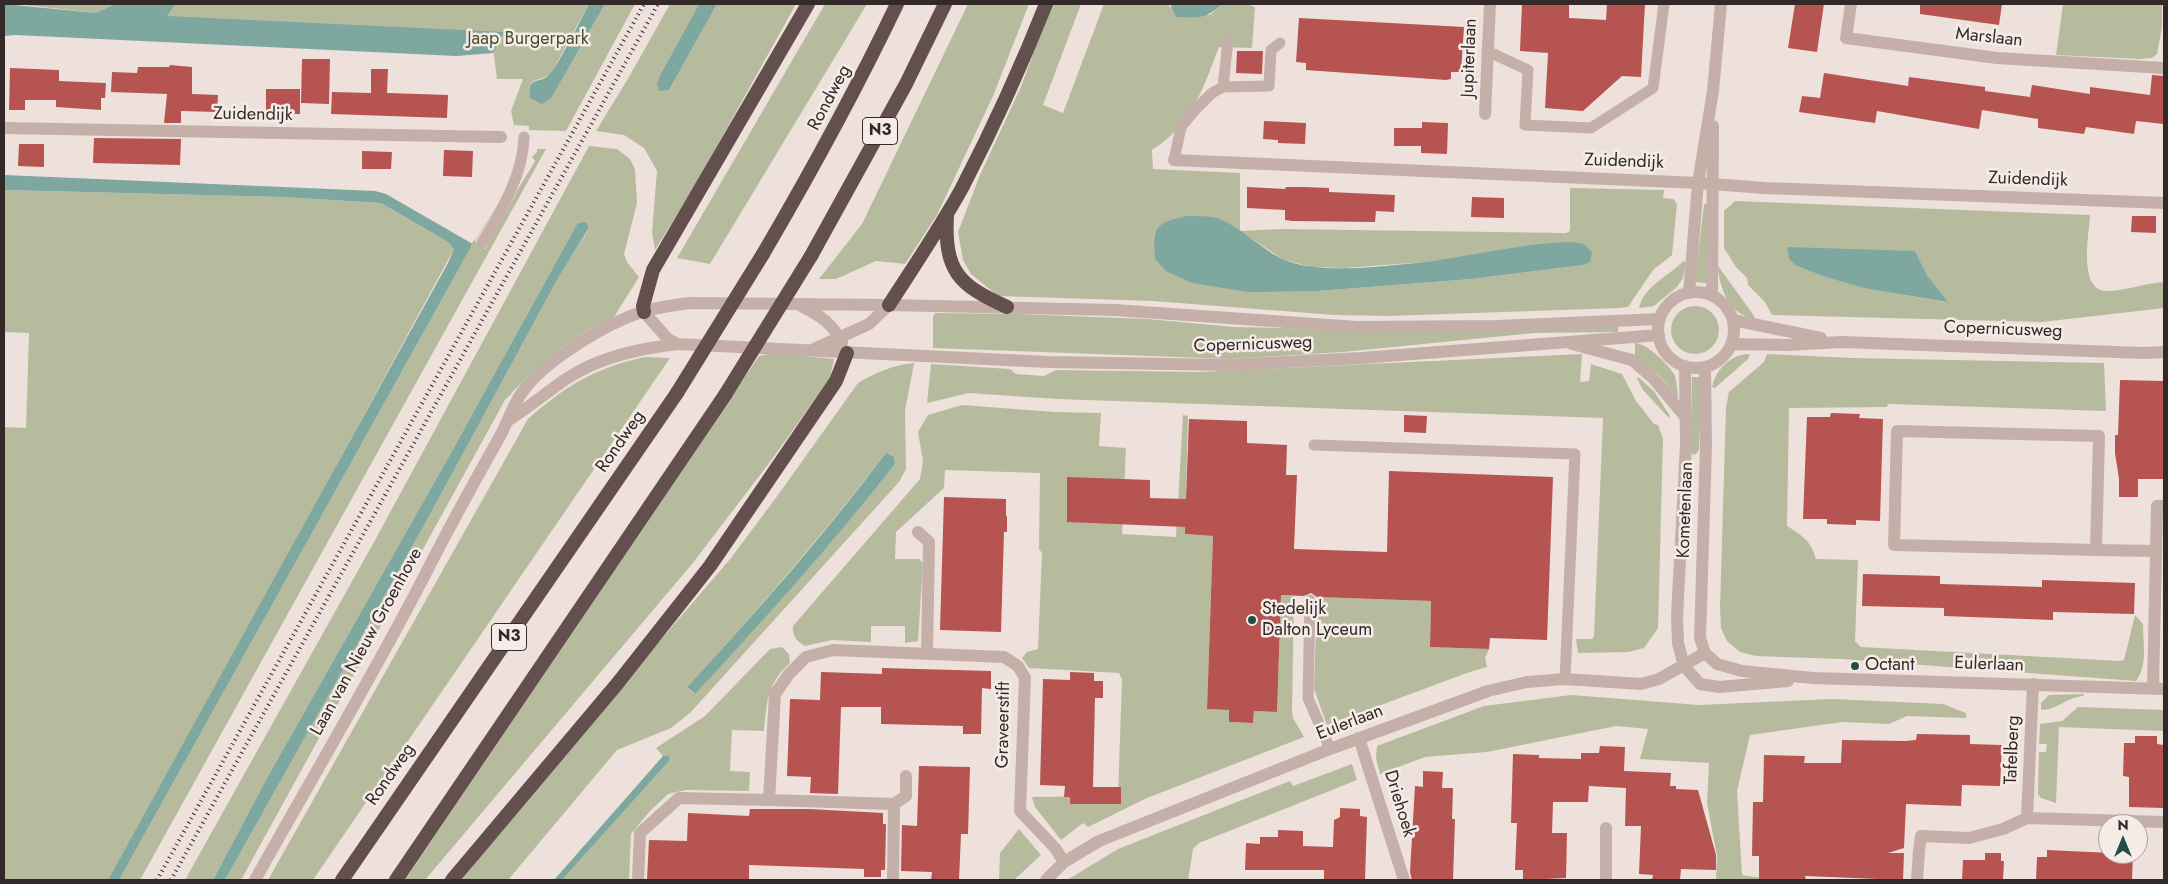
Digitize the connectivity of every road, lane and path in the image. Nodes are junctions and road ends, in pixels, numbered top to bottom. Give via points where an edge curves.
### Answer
1 (808, 4) edge
2 (897, 4) edge
3 (945, 4) edge
4 (1046, 4) edge
5 (1490, 4) edge
6 (1664, 4) edge
7 (1721, 4) edge
8 (1851, 4) edge
9 (1228, 41) dead end
10 (1280, 43) dead end
11 (1487, 51) junction
12 (2164, 68) edge
13 (1223, 87) junction
14 (1713, 91) junction
15 (1485, 114) dead end
16 (4, 128) edge
17 (501, 137) dead end
18 (524, 137) dead end
19 (1174, 160) joint
20 (1698, 183) junction
21 (1714, 184) junction
22 (2164, 203) edge
23 (947, 213) junction
24 (482, 243) dead end
25 (1689, 293) junction
26 (1712, 296) junction
27 (799, 304) junction
28 (889, 304) junction
29 (1007, 307) junction
30 (644, 312) junction
31 (1660, 319) junction
32 (1733, 320) junction
33 (1659, 335) junction
34 (839, 337) junction
35 (1563, 342) junction
36 (1840, 342) junction
37 (677, 344) junction
38 (1731, 344) junction
39 (814, 349) junction
40 (2164, 352) edge
41 (847, 353) junction
42 (1686, 366) junction
43 (1706, 367) junction
44 (1686, 419) junction
45 (509, 420) junction
46 (1314, 446) dead end
47 (2164, 506) edge
48 (918, 532) dead end
49 (2096, 550) junction
50 (2156, 552) junction
51 (1310, 600) dead end
52 (1705, 653) junction
53 (927, 654) junction
54 (1684, 666) junction
55 (1813, 678) junction
56 (1564, 679) junction
57 (2033, 684) junction
58 (2159, 689) edge
59 (1360, 738) junction
60 (1330, 749) junction
61 (906, 776) dead end
62 (769, 800) junction
63 (894, 804) junction
64 (2028, 818) junction
65 (2164, 822) edge
66 (1606, 828) dead end
67 (1064, 862) junction
68 (254, 880) edge
69 (342, 880) edge
70 (396, 880) edge
71 (452, 880) edge
72 (638, 880) edge
73 (893, 880) edge
74 (1046, 880) edge
75 (1404, 880) edge
76 (1606, 880) edge
77 (1917, 880) edge

1 - 30 highway via 653,270
2 - 69 highway, Rondweg / N3, bridge via 809,177 677,393
3 - 70 highway, N3, bridge via 906,84 811,256 725,394
4 - 23 highway via 990,132
5 - 11 street, Jupiterlaan
6 - 11 lane via 1653,88 1591,128 1525,126 1528,70
7 - 14 street
8 - 12 street, Marslaan via 1846,38 1997,58
9 - 13 lane
10 - 13 lane via 1271,50 1269,86
11 - 15 street, Jupiterlaan
13 - 19 lane, Zuidendijk via 1206,99 1181,127
14 - 20 street
14 - 21 street
16 - 17 street, Zuidendijk
18 - 24 lane via 522,157 506,203
19 - 20 street, Zuidendijk
20 - 21 street, Zuidendijk
20 - 25 street
21 - 22 street, Zuidendijk
21 - 26 street
23 - 28 highway
23 - 29 highway via 949,257 958,273 972,290
25 - 26 street
25 - 31 street via 1674,299
26 - 32 street via 1725,306
27 - 28 street, Copernicusweg
27 - 30 street, Copernicusweg via 690,303
27 - 34 street, Copernicusweg via 825,319
28 - 29 street, Copernicusweg
28 - 34 street, Copernicusweg via 869,324
29 - 31 street, Copernicusweg via 1115,310 1356,327 1498,326
30 - 37 street via 668,339
30 - 45 street, Laan van Nieuw Groenhove via 604,329 560,357 521,394
31 - 33 street
32 - 36 street, Copernicusweg
32 - 38 street
33 - 35 street, Copernicusweg
33 - 42 street via 1665,351
34 - 39 street, Copernicusweg
34 - 41 street, Copernicusweg
35 - 41 street, Copernicusweg via 1229,365 1048,362
35 - 44 street via 1632,360 1654,378
36 - 38 street, Copernicusweg via 1780,346
36 - 40 street, Copernicusweg
37 - 39 street, Copernicusweg
37 - 45 street, Laan van Nieuw Groenhove via 637,350 584,369
38 - 43 street via 1721,358
39 - 41 street, Copernicusweg
41 - 71 highway via 836,381 710,566 617,684
42 - 43 street
42 - 44 street, Kometenlaan
43 - 52 street, Kometenlaan via 1699,618
44 - 54 street, Kometenlaan via 1677,617 1679,649
45 - 68 street, Laan van Nieuw Groenhove via 393,635
46 - 56 lane via 1575,454
47 - 50 street via 2157,506
48 - 53 street via 930,542
49 - 49 street via 1894,545 1897,431 2099,436
49 - 50 street
50 - 58 street
51 - 60 lane via 1308,698
52 - 54 street, Eulerlaan
52 - 55 street, Eulerlaan via 1717,664 1742,671
53 - 62 street, Graveerstift via 832,650 806,657 775,694
53 - 67 street, Graveerstift via 1004,657 1018,666 1025,678 1020,811
54 - 55 street, Eulerlaan via 1700,684 1719,687
54 - 56 street, Eulerlaan via 1641,684
55 - 57 street, Eulerlaan
56 - 59 street, Eulerlaan via 1527,682 1488,691
57 - 58 street, Eulerlaan
57 - 64 street, Tafelberg
59 - 60 street, Eulerlaan
59 - 75 street, Driehoek
60 - 67 street, Eulerlaan via 1099,841
61 - 63 street via 906,796
62 - 63 street
62 - 72 street via 679,798 640,833
63 - 73 street
64 - 65 street
64 - 77 street via 1969,838 1922,836
66 - 76 street
67 - 74 street, Eulerlaan

